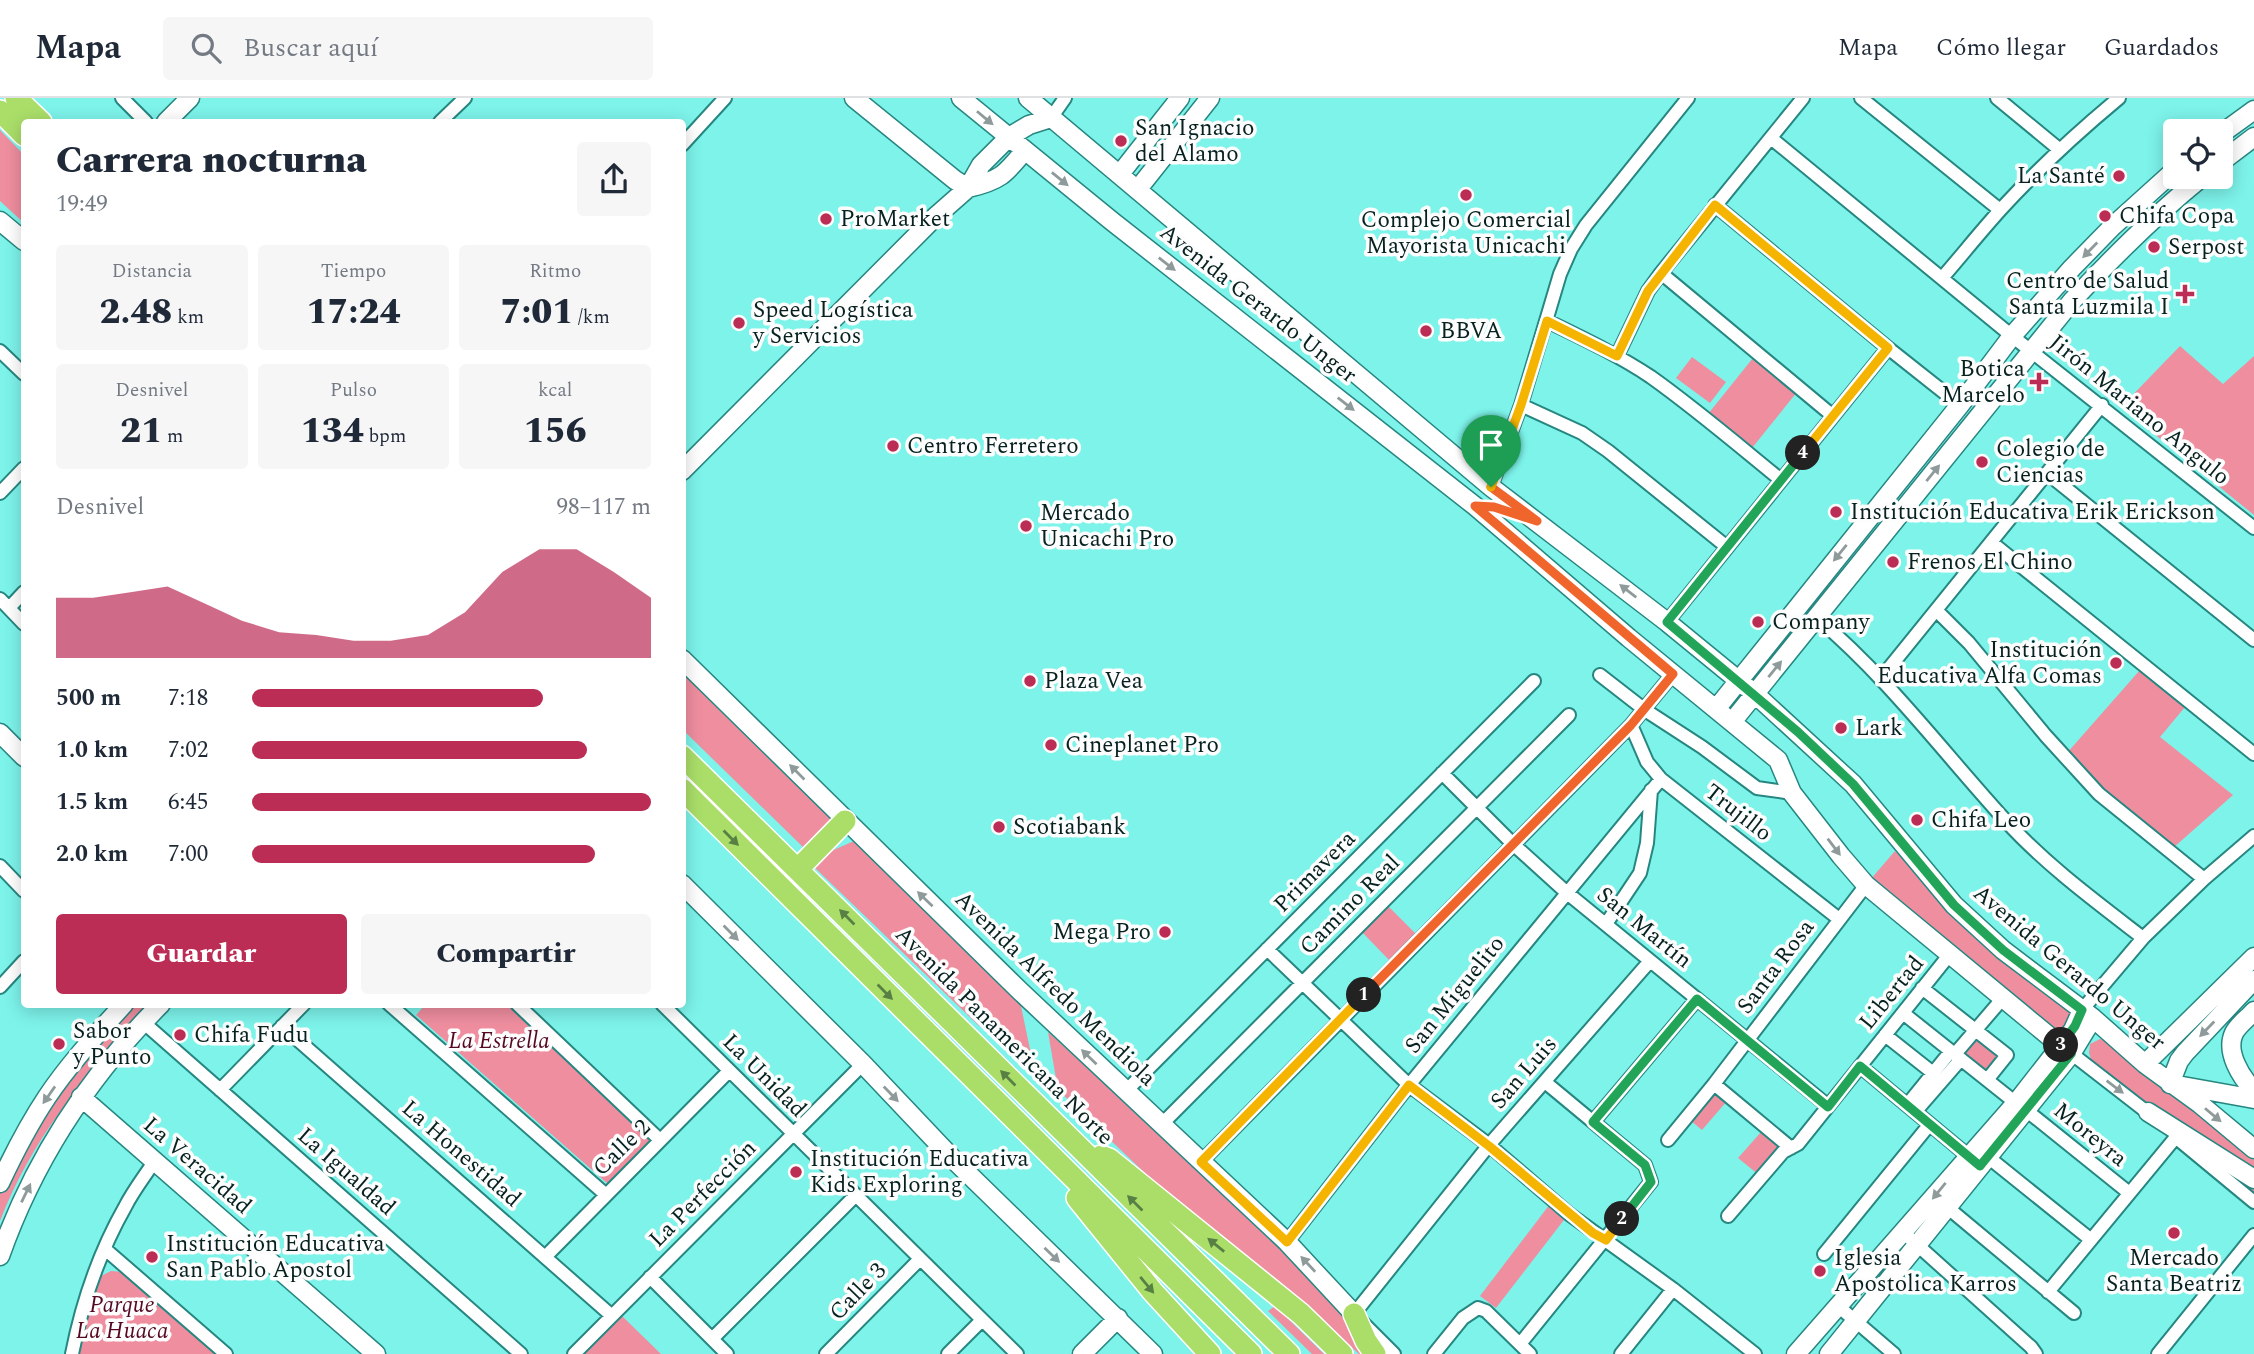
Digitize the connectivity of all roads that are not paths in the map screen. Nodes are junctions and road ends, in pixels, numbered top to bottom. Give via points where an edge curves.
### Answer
1 (16, 98) edge
2 (122, 98) edge
3 (190, 98) edge
4 (465, 98) edge
5 (725, 98) edge
6 (854, 98) edge
7 (961, 98) edge
8 (1028, 98) edge
9 (1065, 98) edge
10 (1210, 98) edge
11 (1688, 98) edge
12 (1803, 98) edge
13 (1861, 98) edge
14 (1997, 98) edge
15 (2119, 98) edge
16 (1176, 104) edge
17 (2254, 110) edge
18 (0, 111) edge
19 (1051, 118) junction
20 (38, 119) edge
21 (143, 119) edge
22 (169, 119) edge
23 (443, 119) edge
24 (1189, 124) junction
25 (2233, 125) edge
26 (21, 132) edge
27 (2254, 137) edge
28 (1772, 138) junction
29 (1006, 140) junction
30 (686, 141) edge
31 (1025, 150) junction
32 (2060, 150) junction
33 (2233, 153) edge
34 (1120, 174) junction
35 (2163, 181) edge
36 (968, 188) junction
37 (2188, 189) edge
38 (1138, 190) junction
39 (1715, 205) junction
40 (2000, 210) junction
41 (0, 221) edge
42 (21, 238) edge
43 (1661, 273) junction
44 (1942, 278) junction
45 (1547, 321) junction
46 (2012, 336) junction
47 (1888, 348) junction
48 (2031, 351) junction
49 (1617, 356) junction
50 (3, 358) edge
51 (21, 372) edge
52 (1521, 405) junction
53 (1960, 405) junction
54 (2102, 405) junction
55 (1833, 416) junction
56 (686, 467) edge
57 (21, 471) edge
58 (2047, 473) junction
59 (1781, 480) junction
60 (1491, 487) junction
61 (0, 492) edge
62 (1475, 506) junction
63 (1537, 521) junction
64 (2254, 528) edge
65 (1991, 542) junction
66 (1727, 547) junction
67 (21, 594) edge
68 (4, 603) edge
69 (1936, 610) junction
70 (1817, 618) junction
71 (21, 621) edge
72 (1667, 622) junction
73 (2254, 640) edge
74 (686, 663) edge
75 (1673, 674) junction
76 (1600, 675) dead end
77 (1881, 678) junction
78 (1534, 681) dead end
79 (1738, 681) junction
80 (1755, 694) junction
81 (1716, 709) junction
82 (1645, 710) junction
83 (1569, 715) dead end
84 (1732, 722) junction
85 (1631, 725) junction
86 (0, 733) edge
87 (21, 754) edge
88 (2254, 754) edge
89 (686, 760) edge
90 (1443, 773) junction
91 (1661, 779) junction
92 (1651, 790) junction
93 (686, 793) edge
94 (1792, 793) junction
95 (1478, 807) junction
96 (845, 821) junction
97 (2254, 835) edge
98 (1513, 844) junction
99 (0, 866) edge
100 (798, 869) junction
101 (2204, 879) junction
102 (1866, 885) junction
103 (21, 888) edge
104 (686, 888) edge
105 (1566, 892) junction
106 (1839, 919) junction
107 (1606, 924) junction
108 (2143, 938) junction
109 (1267, 949) junction
110 (1950, 954) junction
111 (2254, 957) edge
112 (1650, 961) junction
113 (21, 964) edge
114 (2254, 981) edge
115 (1302, 983) junction
116 (0, 987) edge
117 (1922, 989) junction
118 (2003, 998) junction
119 (1697, 999) junction
120 (120, 1008) edge
121 (157, 1008) edge
122 (300, 1008) edge
123 (394, 1008) edge
124 (521, 1008) edge
125 (666, 1008) edge
126 (2254, 1012) edge
127 (1903, 1013) junction
128 (2087, 1014) junction
129 (2194, 1016) junction
130 (1339, 1020) junction
131 (143, 1022) junction
132 (282, 1026) junction
133 (1975, 1031) junction
134 (1885, 1035) junction
135 (1746, 1040) junction
136 (2066, 1050) junction
137 (1956, 1055) junction
138 (2145, 1064) junction
139 (863, 1065) junction
140 (1860, 1066) junction
141 (729, 1071) junction
142 (1933, 1073) junction
143 (1987, 1080) junction
144 (1545, 1082) junction
145 (1714, 1084) junction
146 (2170, 1084) junction
147 (1409, 1085) junction
148 (220, 1090) junction
149 (2254, 1091) edge
150 (1125, 1092) junction
151 (81, 1097) junction
152 (2254, 1099) edge
153 (2021, 1106) junction
154 (1828, 1107) junction
155 (1911, 1109) junction
156 (2148, 1112) junction
157 (1593, 1122) junction
158 (1930, 1124) junction
159 (1161, 1125) junction
160 (793, 1133) junction
161 (2176, 1137) junction
162 (660, 1140) junction
163 (1668, 1140) dead end
164 (1074, 1143) junction
165 (1489, 1146) junction
166 (1791, 1148) junction
167 (2254, 1149) edge
168 (1046, 1153) junction
169 (1979, 1160) junction
170 (154, 1162) junction
171 (1201, 1162) junction
172 (2254, 1179) edge
173 (0, 1183) edge
174 (2128, 1192) junction
175 (605, 1194) junction
176 (856, 1195) junction
177 (2254, 1202) edge
178 (1947, 1207) junction
179 (1728, 1216) dead end
180 (2254, 1235) edge
181 (1910, 1238) junction
182 (2090, 1239) junction
183 (1606, 1240) junction
184 (1287, 1242) junction
185 (105, 1249) junction
186 (1824, 1254) dead end
187 (0, 1256) edge
188 (546, 1256) junction
189 (920, 1259) junction
190 (650, 1276) junction
191 (1674, 1289) junction
192 (2048, 1292) junction
193 (1838, 1306) junction
194 (1354, 1314) junction
195 (2074, 1314) dead end
196 (611, 1316) junction
197 (1118, 1318) junction
198 (982, 1320) junction
199 (1857, 1322) junction
200 (712, 1339) junction
201 (1520, 1344) junction
202 (1141, 1350) edge
203 (72, 1354) edge
204 (226, 1354) edge
205 (376, 1354) edge
206 (521, 1354) edge
207 (573, 1354) edge
208 (727, 1354) edge
209 (826, 1354) edge
210 (948, 1354) edge
211 (1017, 1354) edge
212 (1082, 1354) edge
213 (1210, 1354) edge
214 (1251, 1354) edge
215 (1289, 1354) edge
216 (1342, 1354) edge
217 (1375, 1354) edge
218 (1394, 1354) edge
219 (1434, 1354) edge
220 (1530, 1354) edge
221 (1621, 1354) edge
222 (1755, 1354) edge
223 (1796, 1354) edge
224 (1829, 1354) edge
225 (1894, 1354) edge
226 (2036, 1354) edge
227 (2158, 1354) edge

1 - 20 highway
2 - 21 street
3 - 22 main road
4 - 23 street
5 - 30 street
6 - 36 main road
7 -> 29 main road, Avenida Gerardo Unger
8 - 19 main road, Avenida Gerardo Unger
9 - 19 street
10 - 24 main road
11 - 45 street via 1578,237 1560,274
12 - 28 street
13 - 40 street
14 - 32 street
15 - 32 street
16 - 24 main road
16 - 34 main road
17 - 25 main road
18 - 26 highway
19 - 29 main road
19 - 34 main road, Avenida Gerardo Unger
24 - 38 main road
27 - 33 main road
28 - 39 street
28 - 44 street, Jirón Mariano Angulo
29 - 31 main road, Avenida Gerardo Unger
29 - 36 main road via 981,165
31 - 36 main road via 1000,178
31 -> 62 main road, Avenida Gerardo Unger
32 - 40 street
34 - 38 main road, Avenida Gerardo Unger
35 -> 46 main road via 2072,268
36 - 56 main road
37 - 48 main road via 2109,261
38 - 60 main road, Avenida Gerardo Unger
39 - 43 street
39 - 47 street
40 - 44 street
41 - 42 main road
43 - 49 street
43 - 55 street
44 - 46 street, Jirón Mariano Angulo
45 - 49 street
45 - 52 street
46 - 48 street, Jirón Mariano Angulo
46 - 53 main road
47 - 53 street
47 - 55 street
48 - 54 street, Jirón Mariano Angulo
70 -> 48 main road
49 - 59 street via 1686,403
50 - 51 street
52 - 60 street
52 - 66 street via 1582,433
53 -> 79 main road
54 - 58 street
54 - 64 street, Jirón Mariano Angulo
55 - 59 street
57 - 61 street
58 - 65 street
58 - 73 street
59 - 66 street
60 - 63 main road, Avenida Gerardo Unger
62 - 63 main road, Avenida Gerardo Unger
62 - 75 main road
72 -> 63 main road, Avenida Gerardo Unger
65 - 69 street
65 - 88 street
66 - 72 street
67 - 68 street
68 - 71 street
69 - 77 street
69 - 101 street via 2099,794
70 - 77 street
80 -> 70 main road
72 - 79 main road, Avenida Gerardo Unger
96 -> 74 main road, Avenida Alfredo Mendiola
75 - 81 main road
75 - 82 street
76 - 82 street
77 - 108 street via 2007,822 2059,873
78 - 90 street, Primavera
79 - 80 main road, Avenida Gerardo Unger
79 - 81 main road
80 - 84 main road
80 - 128 main road, Avenida Gerardo Unger via 1853,784 1954,905 2003,950
81 - 84 main road
82 - 85 street
82 - 94 street via 1757,788
83 - 95 street, Camino Real
84 - 94 main road via 1778,760
85 - 91 street, Trujillo via 1647,762
85 - 98 street
86 - 87 main road
89 - 100 highway, Avenida Panamericana Norte
90 - 95 street, San Martín
90 - 109 street, Primavera
91 - 92 street, San Miguelito
91 - 106 street, Trujillo
92 - 105 street, San Miguelito
92 - 107 street via 1640,873
93 -> 168 highway
94 -> 102 main road
95 - 98 street, San Martín
95 - 115 street, Camino Real
96 - 100 highway
150 -> 96 main road, Avenida Alfredo Mendiola
97 - 101 street
98 - 105 street, San Martín
98 - 130 street
99 - 103 street
164 -> 100 highway, Avenida Panamericana Norte
101 - 108 street
102 - 106 street, Santa Rosa
102 - 110 main road
104 -> 139 main road
105 - 107 street, San Martín
105 - 147 street, San Miguelito
106 - 135 street, Santa Rosa
107 - 112 street, San Martín
108 - 128 street
109 - 115 street
109 - 150 street, Primavera
110 - 117 street, Libertad
110 - 118 main road
111 - 129 main road
112 - 119 street, San Martín
112 - 144 street, San Luis
113 - 116 street
114 - 129 main road
114 -> 146 main road via 2185,1053
115 - 130 street
115 - 159 street, Camino Real
117 - 127 street, Libertad
117 - 133 street
118 - 133 street
118 - 136 main road
119 - 135 street, San Martín
119 - 157 street
120 -> 173 main road via 48,1096
121 - 131 main road
122 - 132 street
123 - 175 street
124 - 162 street
125 - 141 street, La Unidad
126 - 149 main road via 2235,1030 2231,1043 2239,1069
127 - 134 street, Libertad
127 - 137 street, Moreyra
128 - 136 main road
128 - 138 main road, Avenida Gerardo Unger
129 - 138 main road
130 - 147 street
130 - 171 street
131 - 148 street, La Igualdad
131 - 151 main road
132 - 148 street
132 - 188 street, La Honestidad
133 - 137 street
133 - 143 street via 2007,1055
134 - 140 street, Libertad
134 - 142 street
135 - 145 street, Santa Rosa
135 - 154 street, San Martín
136 - 153 main road
136 -> 156 street
137 - 142 street
137 - 143 street, Moreyra
137 - 155 street
138 - 146 main road, Avenida Gerardo Unger
139 - 160 street, La Perfección
139 -> 197 main road
140 - 154 street, Libertad
140 - 155 street
141 - 160 street, La Unidad
141 - 162 street, Calle 2
142 - 155 street
143 - 153 street, Moreyra
144 - 157 street
144 - 165 street, San Luis
145 - 163 street, Santa Rosa
145 - 166 street
146 - 152 main road, Avenida Gerardo Unger
146 -> 167 main road, Avenida Gerardo Unger
147 - 165 street
147 - 184 street, San Miguelito
148 - 206 street, La Igualdad
150 - 159 main road, Avenida Alfredo Mendiola
151 - 170 main road, La Veracidad
187 -> 151 main road via 35,1173
153 - 169 main road
153 - 174 street, Moreyra
154 - 166 street, Libertad
155 - 158 street
156 - 161 street
156 - 172 main road
157 - 183 street via 1645,1165 1651,1182
158 - 169 street
158 - 186 street
159 - 171 main road, Avenida Alfredo Mendiola
160 - 176 street, La Unidad
160 - 190 street, La Perfección
161 - 174 street
161 - 177 street
162 - 175 street, Calle 2
215 -> 164 highway, Avenida Panamericana Norte
216 -> 164 highway via 1301,1314 1109,1159
165 - 183 street
165 - 194 street, San Luis
166 - 179 street, Libertad
168 -> 213 highway via 1080,1203
168 - 214 highway
169 - 178 main road
169 -> 181 main road
169 - 182 street
170 - 185 street via 124,1207
170 - 205 main road, La Veracidad
171 - 184 main road, Avenida Alfredo Mendiola
174 - 182 street
175 - 188 street, Calle 2
176 - 189 street, La Unidad
176 - 200 street
178 - 181 main road
178 - 192 street
180 - 227 street
181 - 193 main road
181 - 199 main road
181 - 226 street
182 - 192 street
183 - 191 street
183 - 201 street
194 -> 184 main road, Avenida Alfredo Mendiola
185 - 203 street via 89,1285
185 - 204 street
188 - 196 street, La Honestidad
189 - 198 street, La Unidad
189 - 209 street, Calle 3
190 - 196 street, La Perfección
190 - 200 street
191 - 221 street
191 - 222 street
192 - 195 street
193 - 199 street
193 - 223 main road
194 - 217 highway
194 - 218 street, Avenida Alfredo Mendiola
196 - 207 street, La Perfección
197 - 202 main road
197 - 212 main road
198 - 210 street
198 - 211 street, La Unidad
199 - 224 main road
199 - 225 street
200 - 208 street
201 - 219 street via 1478,1308 1463,1318
201 - 220 street

